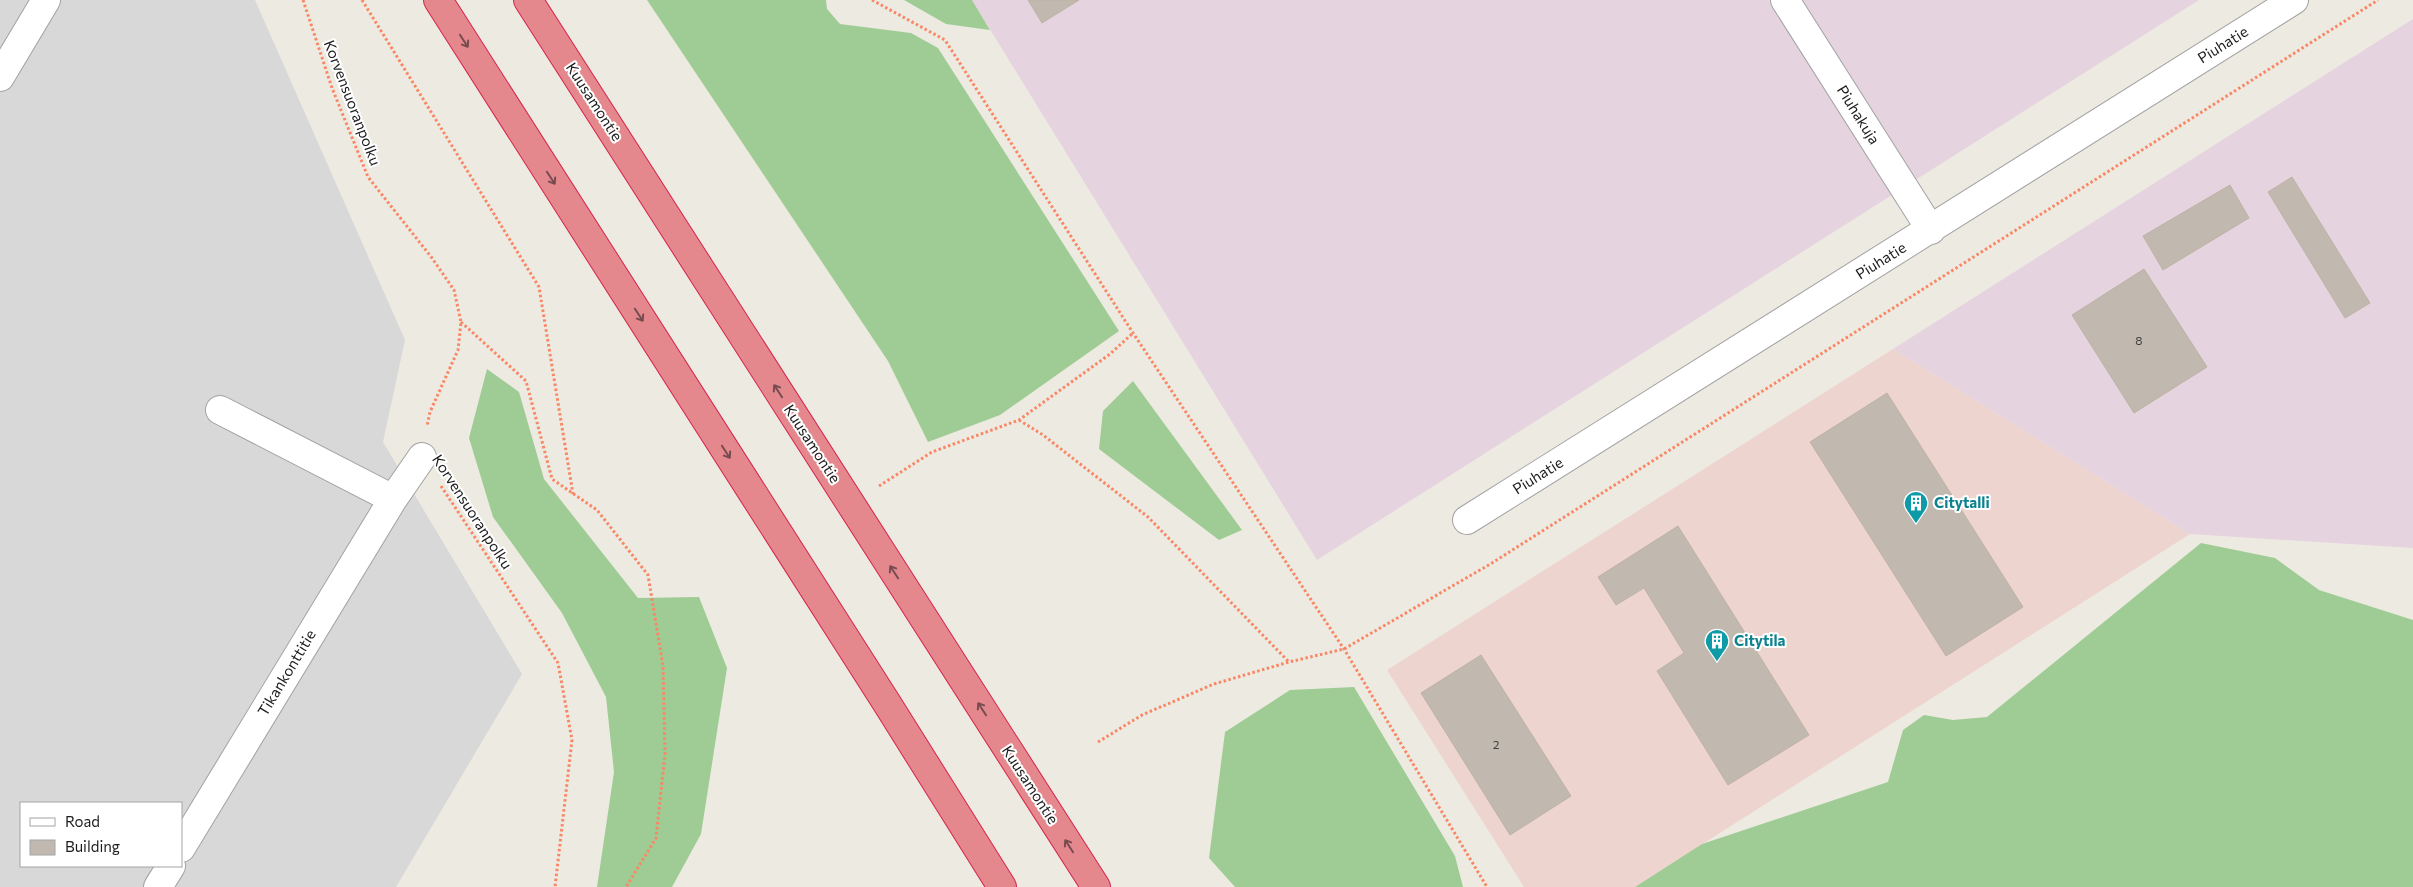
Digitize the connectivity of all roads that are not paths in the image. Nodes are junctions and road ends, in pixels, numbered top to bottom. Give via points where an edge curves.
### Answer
1 (46, 0) edge
2 (438, 0) edge
3 (528, 0) edge
4 (1785, 0) edge
5 (2294, 0) edge
6 (0, 77) edge
7 (1931, 230) junction
8 (220, 410) dead end
9 (422, 457) road end
10 (393, 499) junction
11 (1467, 520) dead end
12 (182, 846) edge
13 (170, 867) edge
14 (158, 887) edge
15 (1002, 887) edge
16 (1096, 887) edge

1 - 6 street
2 -> 15 highway
16 -> 3 highway, Kuusamontie
4 - 7 street, Piuhakuja
5 - 7 street, Piuhatie
7 - 11 street, Piuhatie
8 - 10 street
9 - 10 street, Tikankonttitie
10 - 12 street, Tikankonttitie
13 - 14 street

